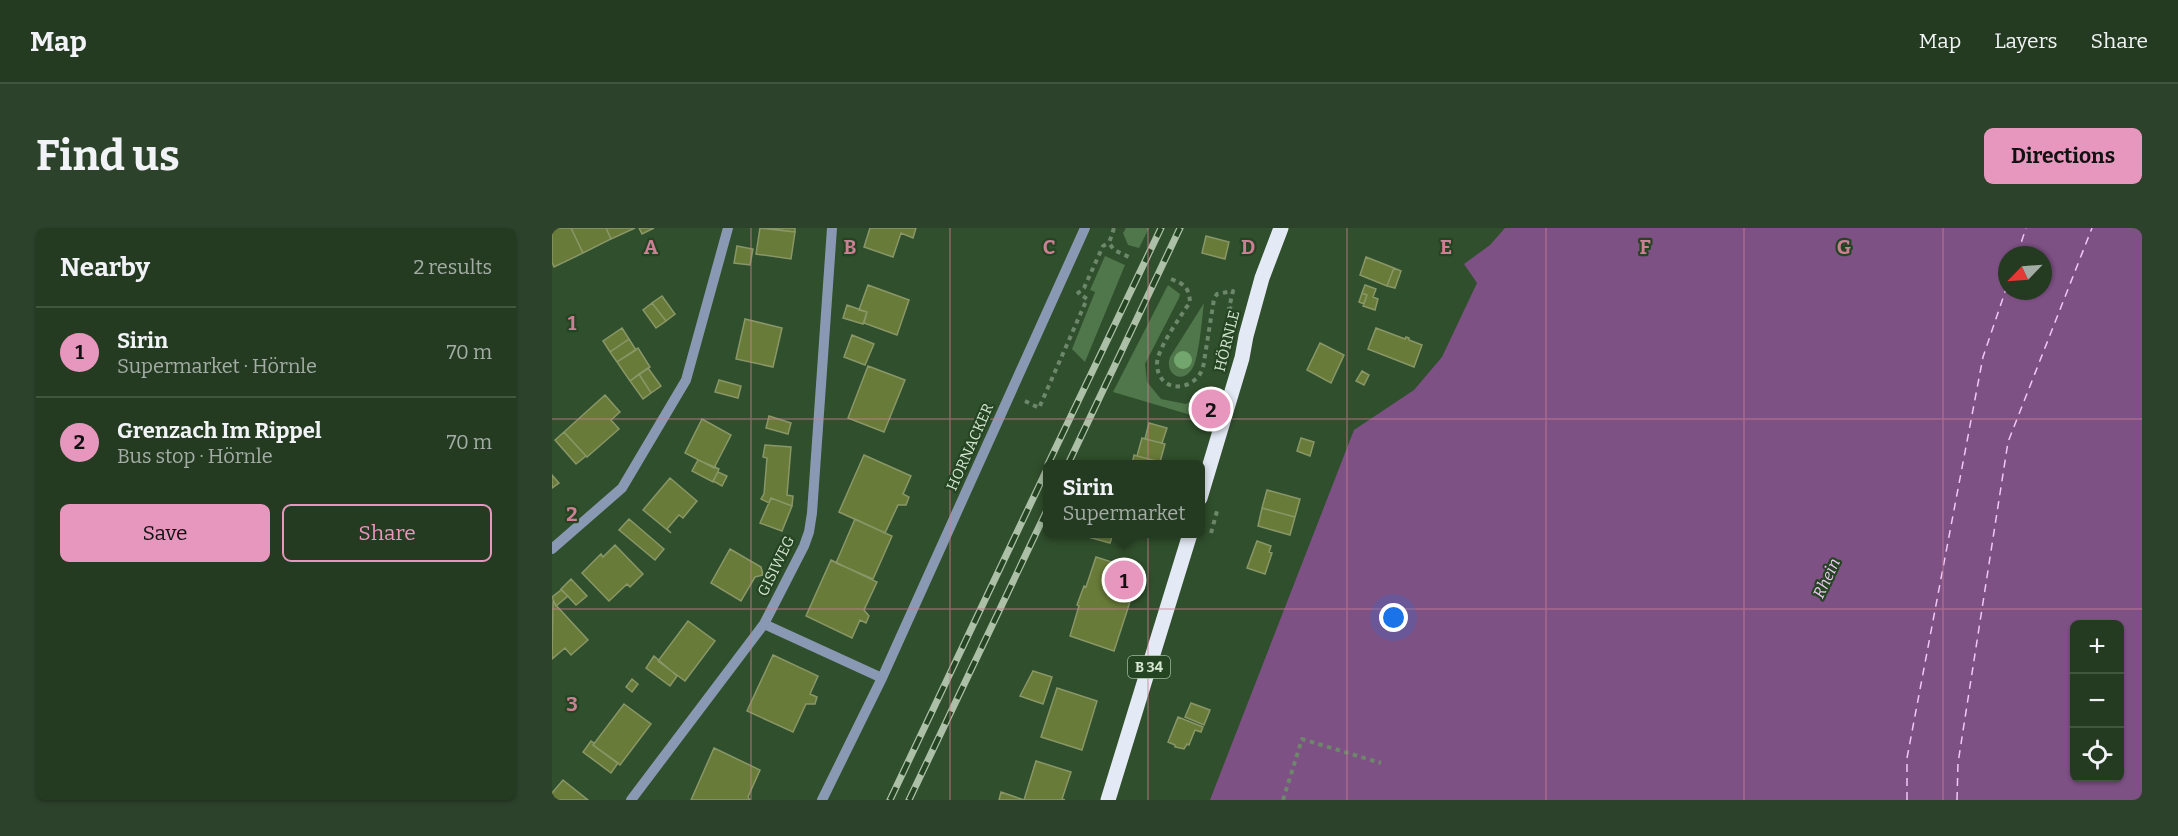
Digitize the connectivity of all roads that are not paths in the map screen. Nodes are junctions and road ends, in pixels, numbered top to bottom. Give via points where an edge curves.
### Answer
1 (728, 228) edge
2 (832, 228) edge
3 (1085, 228) edge
4 (1281, 228) edge
5 (1205, 481) edge
6 (1189, 538) edge
7 (552, 549) edge
8 (764, 624) junction
9 (882, 678) junction
10 (631, 800) edge
11 (822, 800) edge
12 (1108, 800) edge

1 - 7 street via 686,380 622,488
2 - 8 street, GISIWEG via 809,532
3 - 9 street, HORNACKER
4 - 5 main road, HÖRNLE via 1262,278
6 - 12 main road, B 34
8 - 9 street
8 - 10 street, GISIWEG
9 - 11 street, HORNACKER

